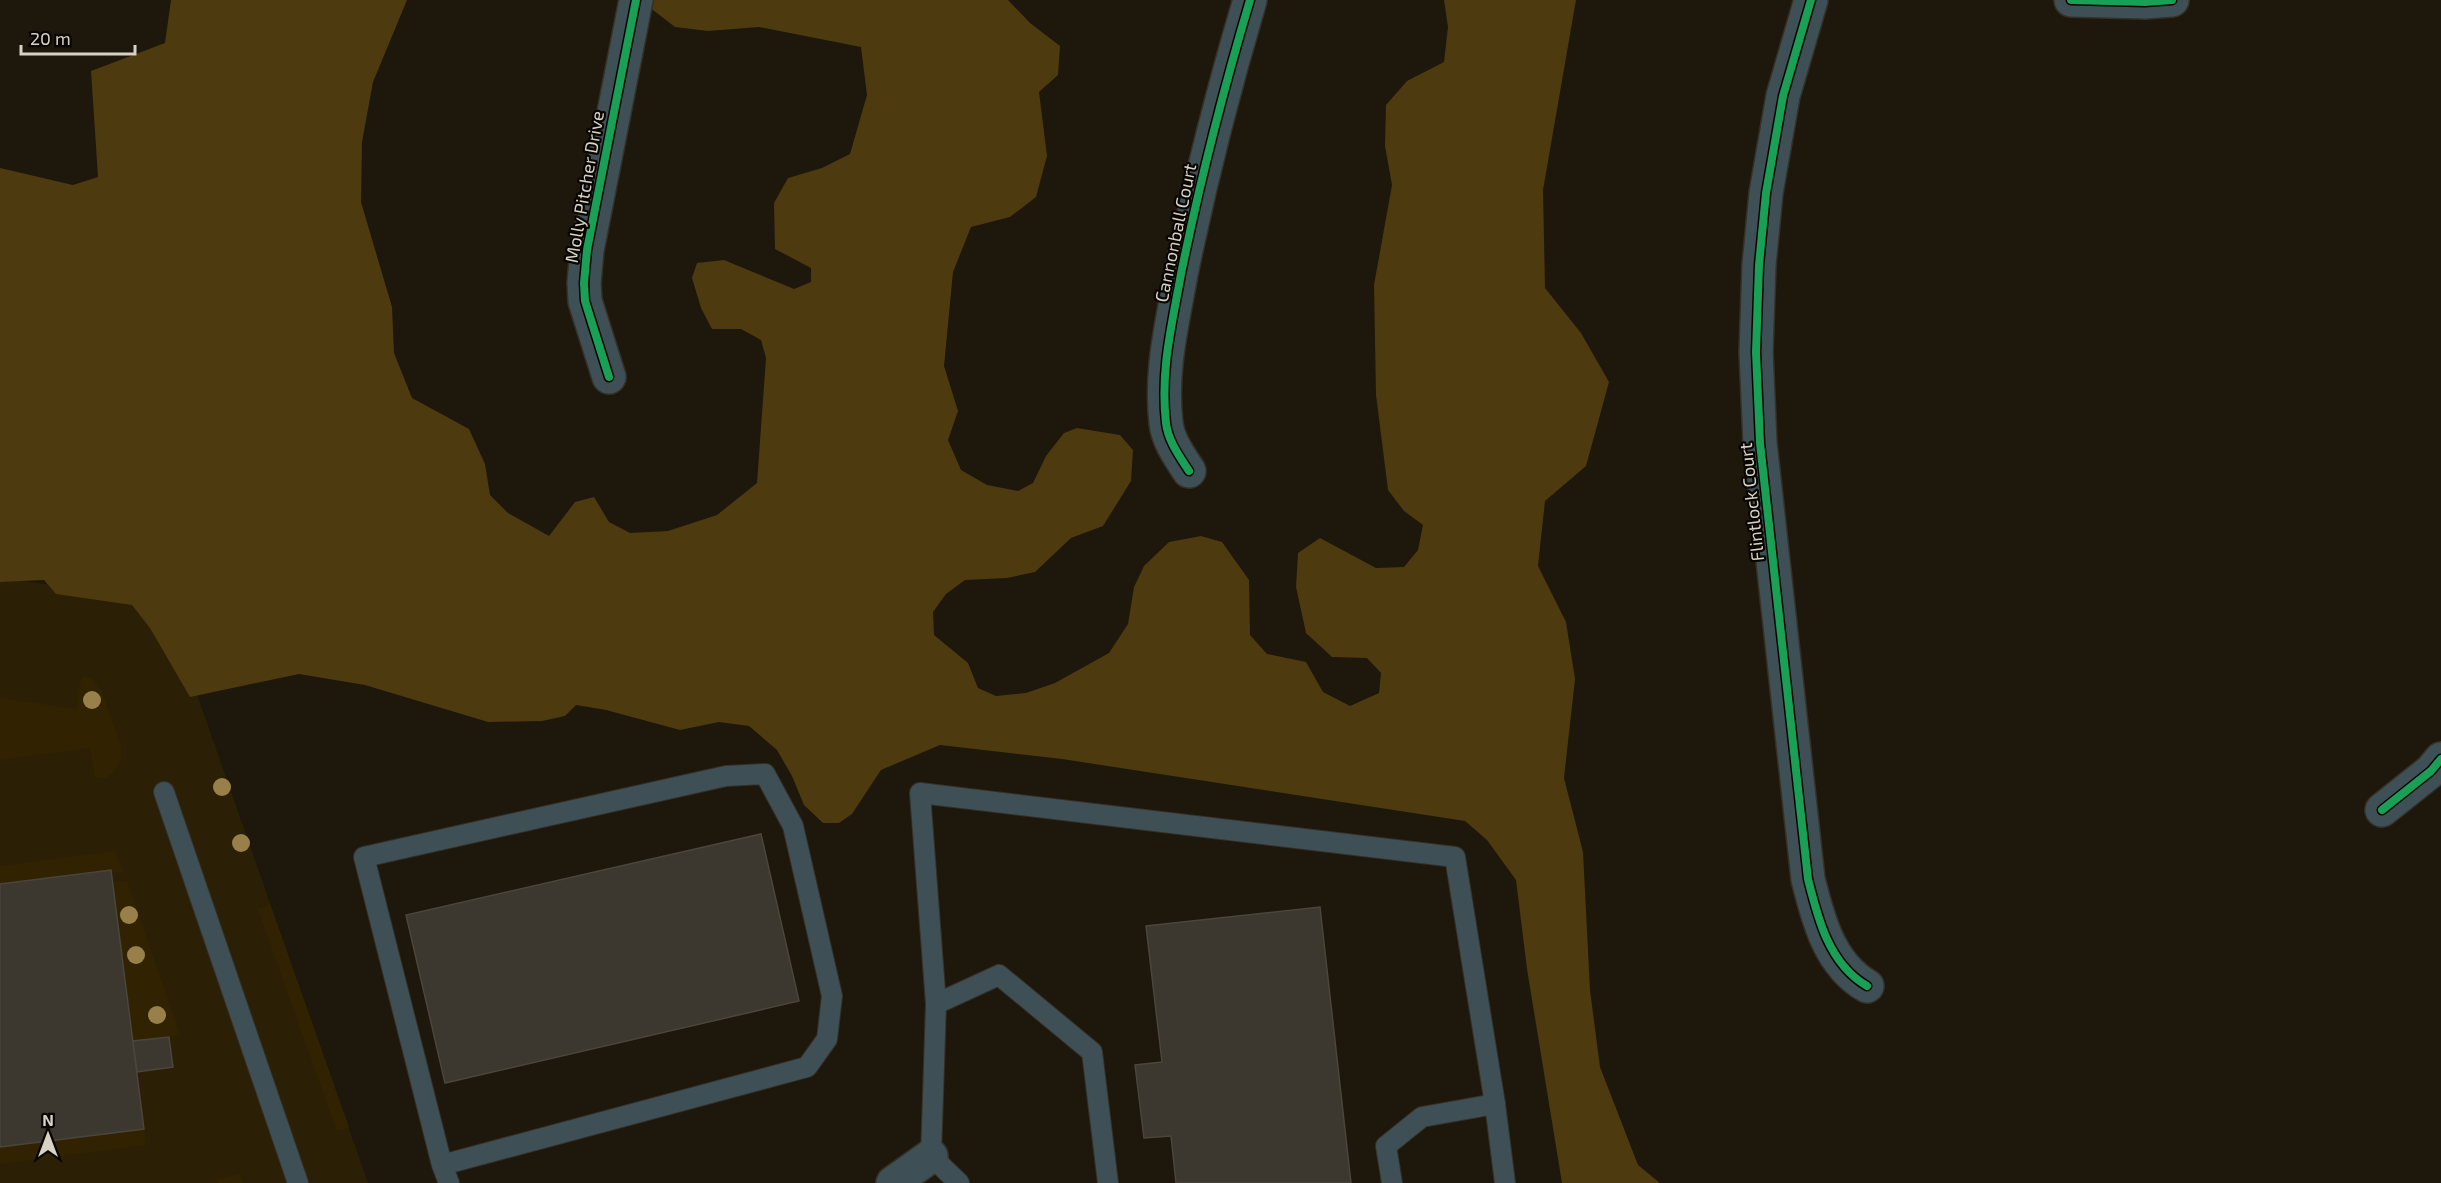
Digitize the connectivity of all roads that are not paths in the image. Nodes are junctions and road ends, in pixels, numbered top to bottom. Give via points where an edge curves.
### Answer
1 (636, 0) edge
2 (1250, 0) edge
3 (1811, 0) edge
4 (2071, 0) edge
5 (2172, 0) edge
6 (609, 377) dead end
7 (1190, 471) dead end
8 (2441, 759) edge
9 (164, 792) dead end
10 (2382, 810) dead end
11 (1867, 986) dead end
12 (936, 1004) junction
13 (1495, 1104) junction
14 (931, 1156) junction
15 (446, 1174) edge
16 (298, 1183) edge
17 (893, 1183) edge
18 (959, 1183) edge
19 (1108, 1183) edge
20 (1392, 1183) edge
21 (1505, 1183) edge

1 - 6 street, Molly Pitcher Drive via 587,250 584,284 585,301
2 - 7 street, Cannonball Court via 1222,94 1164,362 1166,425 1174,449
3 - 11 street, Flintlock Court via 1783,96 1765,203 1756,352 1760,443 1808,879 1830,948 1856,980
4 - 5 street
8 - 10 street
9 - 16 lane
12 - 13 lane via 920,793 1455,857
12 - 14 lane
12 - 19 lane via 999,975 1092,1052
13 - 20 lane via 1422,1117 1386,1146
13 - 21 lane
14 - 17 street
14 - 18 lane
15 - 15 lane via 364,857 726,776 765,774 793,826 832,996 827,1039 807,1067

